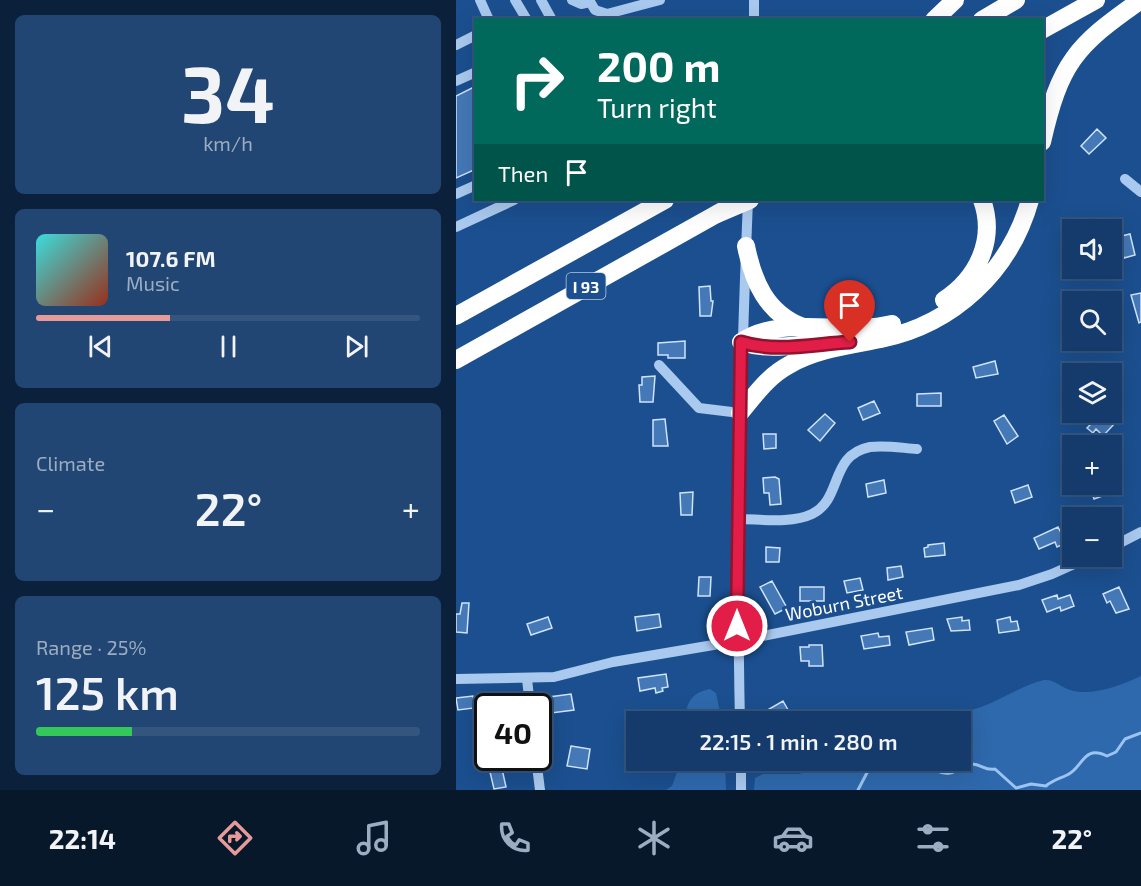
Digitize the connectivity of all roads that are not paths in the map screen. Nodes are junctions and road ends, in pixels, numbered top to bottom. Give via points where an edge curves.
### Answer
1 (480, 0) edge
2 (515, 0) edge
3 (541, 0) edge
4 (572, 0) edge
5 (660, 0) edge
6 (754, 0) edge
7 (956, 0) edge
8 (1016, 0) edge
9 (1096, 0) edge
10 (1140, 0) edge
11 (589, 1) edge
12 (488, 18) edge
13 (526, 18) edge
14 (551, 18) edge
15 (754, 18) edge
16 (936, 18) edge
17 (985, 18) edge
18 (1044, 29) edge
19 (474, 36) edge
20 (456, 45) edge
21 (474, 73) edge
22 (456, 81) edge
23 (1044, 134) edge
24 (1125, 179) dead end
25 (474, 186) edge
26 (1141, 192) edge
27 (456, 194) edge
28 (663, 201) edge
29 (740, 201) edge
30 (747, 201) edge
31 (749, 201) edge
32 (982, 201) edge
33 (1030, 201) edge
34 (501, 202) edge
35 (717, 214) junction
36 (456, 227) edge
37 (746, 246) junction
38 (456, 316) edge
39 (805, 327) junction
40 (868, 340) junction
41 (741, 342) junction
42 (456, 360) edge
43 (659, 365) dead end
44 (740, 413) junction
45 (917, 449) dead end
46 (738, 519) junction
47 (1141, 532) edge
48 (1122, 542) edge
49 (1068, 567) edge
50 (737, 641) junction
51 (456, 679) edge
52 (527, 679) junction
53 (529, 693) edge
54 (740, 711) edge
55 (538, 771) edge
56 (741, 771) edge
57 (540, 790) edge
58 (741, 790) edge

1 - 12 street
2 - 13 street
3 - 14 street
4 - 11 street via 581,4
5 - 11 street via 607,14 595,10
6 - 15 street
7 - 16 highway
8 - 17 highway
9 - 18 highway
10 - 23 highway via 1095,33 1072,59 1055,90
19 - 20 street
21 - 22 street
24 - 26 street
25 - 27 street
28 - 38 highway, I 93
29 - 35 highway, I 93, bridge
30 - 35 highway, bridge
31 - 37 street
32 - 39 highway via 987,230 982,256 969,279 952,295 888,325 848,329
33 - 40 highway via 1007,254 974,294 930,323
34 - 36 street
35 - 42 highway, I 93
37 - 39 highway via 753,277 764,297 783,316
37 - 41 street
39 - 41 highway via 762,331
40 - 41 highway via 774,348
40 - 44 highway via 812,354 788,365 765,383
41 - 44 street
43 - 44 street via 699,408
44 - 46 street
45 - 46 street via 874,447 855,453 841,467 826,503 806,517
46 - 50 street
47 - 48 street
49 - 50 street, Woburn Street via 1019,585
50 - 52 street, Woburn Street
50 - 54 street
51 - 52 street, Woburn Street
52 - 53 street
55 - 57 street
56 - 58 street

